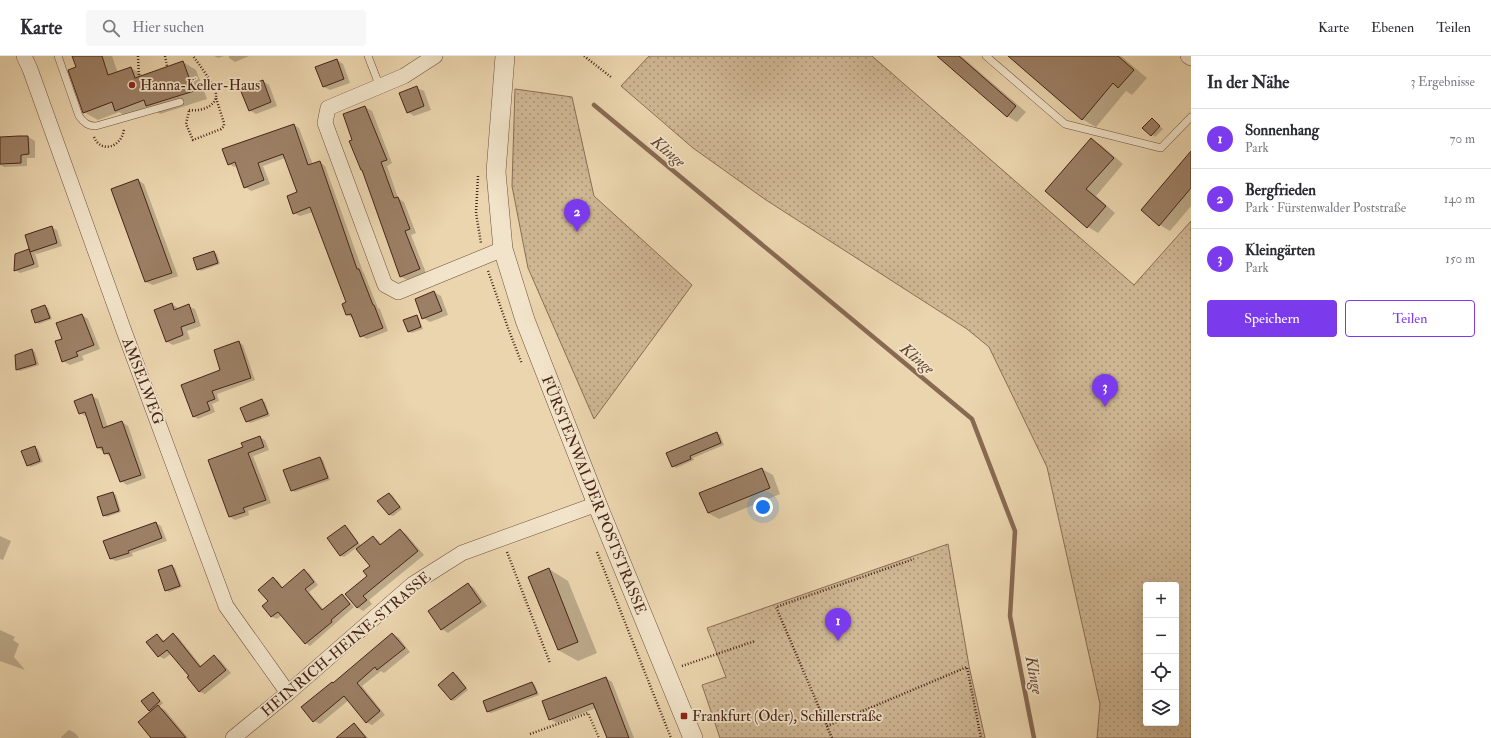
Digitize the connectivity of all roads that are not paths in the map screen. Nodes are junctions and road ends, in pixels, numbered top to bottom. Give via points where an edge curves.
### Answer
1 (24, 56) edge
2 (58, 56) edge
3 (368, 56) edge
4 (435, 56) edge
5 (505, 56) edge
6 (986, 56) edge
7 (1188, 56) edge
8 (1191, 58) edge
9 (380, 86) junction
10 (180, 102) road end
11 (1191, 116) edge
12 (503, 249) junction
13 (597, 504) junction
14 (288, 693) junction
15 (233, 738) edge
16 (693, 738) edge

1 - 14 street, AMSELWEG via 226,606
2 - 10 lane via 79,116 89,126
3 - 9 lane
4 - 9 street via 404,76
5 - 12 street, FÜRSTENWALDER POSTSTRASSE via 496,172
6 - 11 lane via 1065,124 1161,148
7 - 8 street
9 - 12 street via 328,108 325,122 385,285 398,292
12 - 13 street, FÜRSTENWALDER POSTSTRASSE via 525,320
13 - 14 street, HEINRICH-HEINE-STRASSE via 462,553 413,584
13 - 16 street, FÜRSTENWALDER POSTSTRASSE
14 - 15 street, HEINRICH-HEINE-STRASSE

